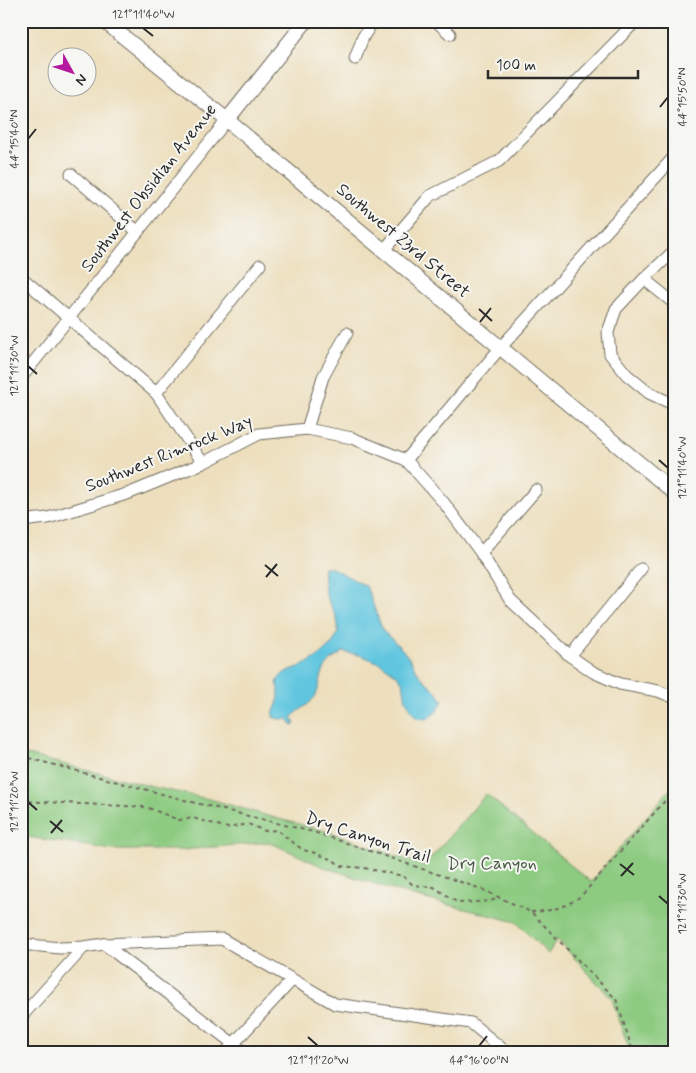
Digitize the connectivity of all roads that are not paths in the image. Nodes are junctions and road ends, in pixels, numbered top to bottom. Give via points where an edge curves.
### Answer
1 (104, 21) edge
2 (306, 21) edge
3 (374, 21) edge
4 (436, 21) edge
5 (636, 21) edge
6 (450, 34) dead end
7 (355, 59) dead end
8 (227, 120) junction
9 (675, 156) edge
10 (71, 174) dead end
11 (138, 232) junction
12 (384, 250) junction
13 (675, 250) edge
14 (260, 266) dead end
15 (21, 277) edge
16 (644, 279) junction
17 (675, 304) edge
18 (71, 320) junction
19 (347, 333) dead end
20 (501, 347) junction
21 (21, 378) edge
22 (156, 393) junction
23 (675, 406) edge
24 (307, 429) junction
25 (406, 460) junction
26 (203, 463) junction
27 (536, 490) dead end
28 (675, 493) edge
29 (21, 521) edge
30 (481, 554) junction
31 (641, 568) dead end
32 (570, 656) junction
33 (675, 698) edge
34 (21, 944) edge
35 (104, 944) junction
36 (84, 947) junction
37 (292, 980) junction
38 (21, 1017) edge
39 (230, 1047) edge
40 (244, 1052) edge
41 (506, 1052) edge

1 - 8 street, Southwest 23rd Street
2 - 8 street, Southwest Obsidian Avenue
3 - 7 street via 363,37
4 - 6 street
5 - 12 street via 499,161 430,196
8 - 11 street, Southwest Obsidian Avenue
8 - 12 street, Southwest 23rd Street
9 - 20 street
10 - 11 street
11 - 18 street, Southwest Obsidian Avenue
12 - 20 street, Southwest 23rd Street
13 - 16 street
14 - 22 street
15 - 18 street
16 - 17 street
16 - 23 street via 616,309 608,332 610,354 627,375 650,393
18 - 21 street, Southwest Obsidian Avenue
18 - 22 street
19 - 24 street via 323,377
20 - 25 street
20 - 28 street, Southwest 23rd Street
22 - 26 street
24 - 25 street, Southwest Rimrock Way via 352,438
24 - 26 street, Southwest Rimrock Way via 259,434
25 - 30 street, Southwest Rimrock Way via 444,503
26 - 29 street, Southwest Rimrock Way via 130,493 48,518
27 - 30 street
30 - 32 street, Southwest Rimrock Way via 510,600
31 - 32 street
32 - 33 street, Southwest Rimrock Way via 593,672 620,684 658,691
34 - 36 street
35 - 36 street
35 - 37 street via 222,939
35 - 39 street
36 - 38 street
37 - 39 street
37 - 41 street via 335,1004 471,1023
39 - 40 street

